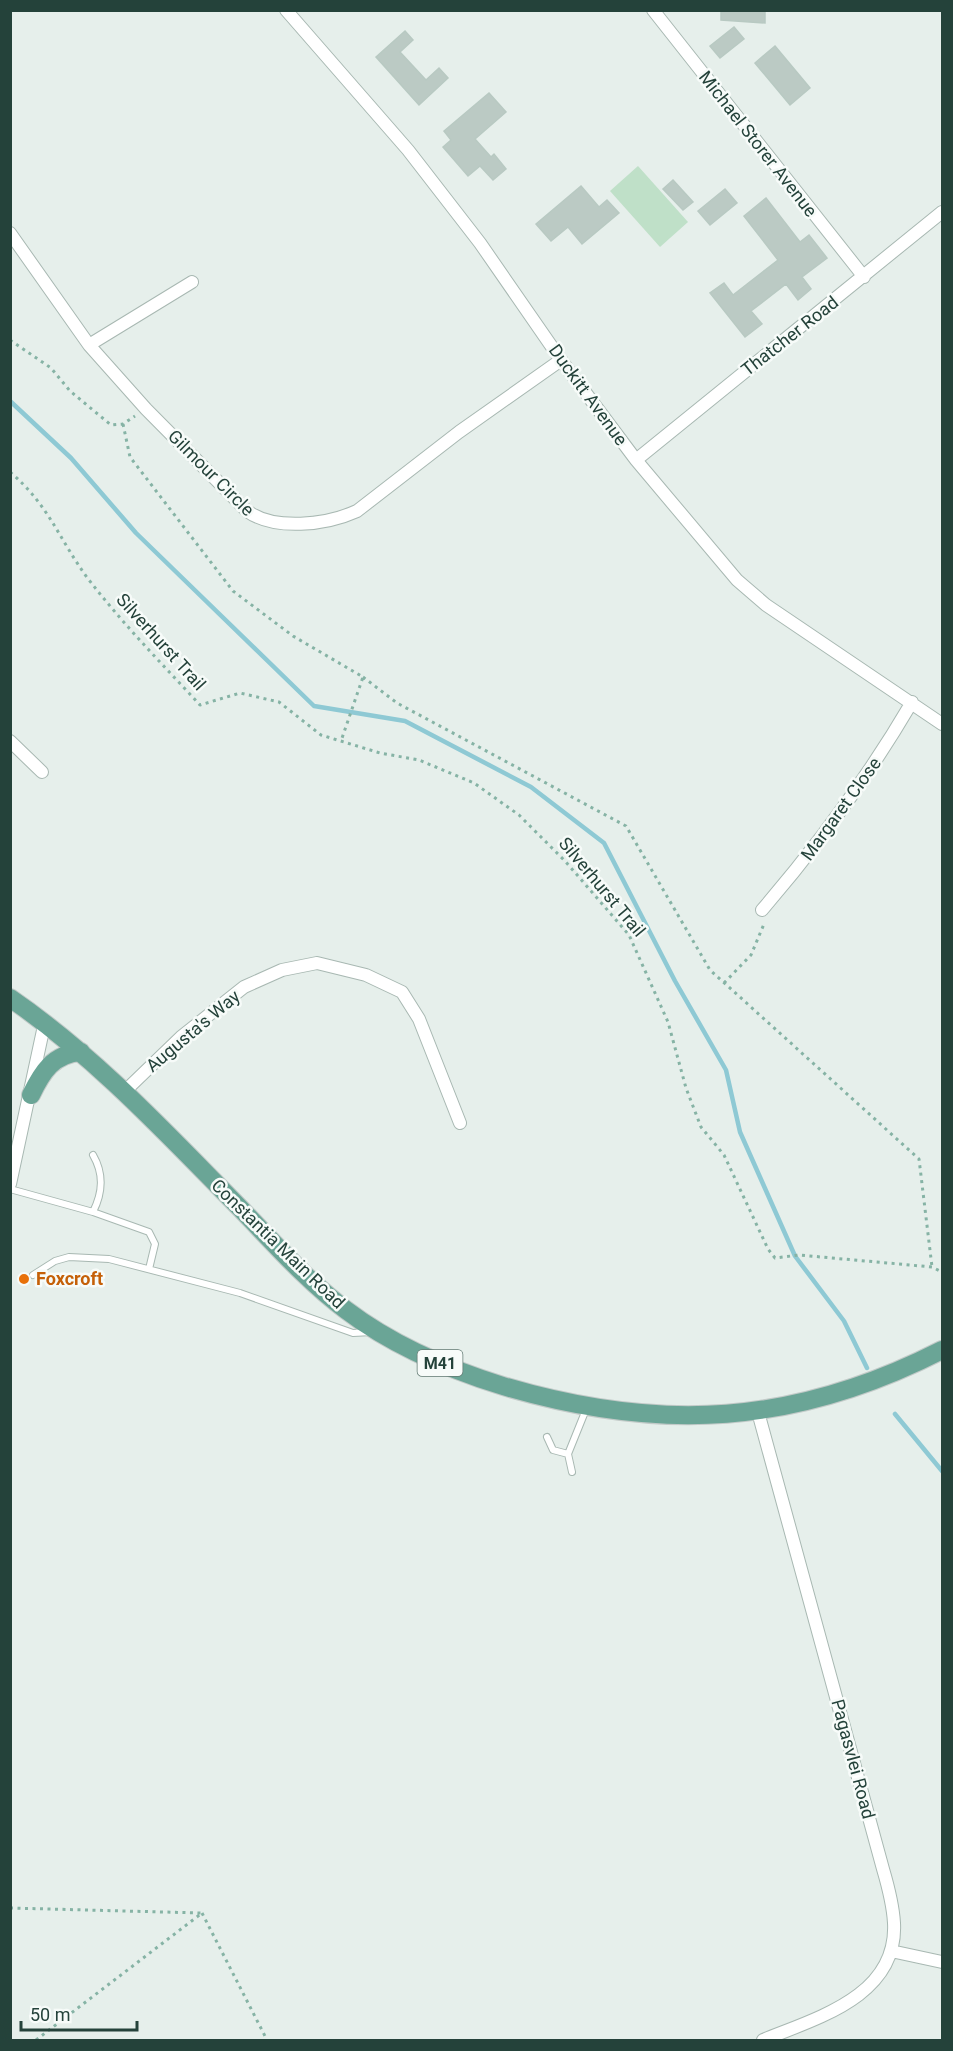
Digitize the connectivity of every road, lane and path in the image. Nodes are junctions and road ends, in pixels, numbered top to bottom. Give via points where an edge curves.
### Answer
1 (286, 10) edge
2 (653, 10) edge
3 (942, 212) edge
4 (10, 233) edge
5 (864, 277) junction
6 (192, 282) dead end
7 (10, 340) edge
8 (89, 345) junction
9 (561, 360) junction
10 (146, 409) junction
11 (123, 424) junction
12 (636, 460) junction
13 (10, 472) edge
14 (363, 677) junction
15 (912, 702) junction
16 (942, 724) edge
17 (10, 741) edge
18 (341, 741) junction
19 (42, 772) dead end
20 (762, 910) joint
21 (724, 983) junction
22 (10, 998) edge
23 (45, 1022) junction
24 (81, 1052) junction
25 (124, 1092) junction
26 (31, 1095) junction
27 (460, 1123) dead end
28 (93, 1155) dead end
29 (10, 1184) edge
30 (10, 1189) edge
31 (93, 1212) junction
32 (932, 1268) junction
33 (149, 1269) junction
34 (942, 1272) edge
35 (33, 1275) dead end
36 (378, 1330) junction
37 (942, 1350) edge
38 (587, 1407) junction
39 (758, 1412) junction
40 (547, 1437) dead end
41 (568, 1454) junction
42 (572, 1472) dead end
43 (10, 1908) edge
44 (202, 1913) junction
45 (891, 1951) junction
46 (942, 1962) edge
47 (36, 2040) edge
48 (267, 2040) edge
49 (763, 2040) edge

1 - 9 street, Duckitt Avenue via 442,194
2 - 5 street, Michael Storer Avenue
3 - 5 street, Thatcher Road
4 - 8 street, Gilmour Circle
5 - 12 street, Thatcher Road
6 - 8 street
7 - 11 path via 51,368 70,391 111,425
8 - 10 street, Gilmour Circle
9 - 10 street, Gilmour Circle via 357,511 315,521 260,520
9 - 12 street, Duckitt Avenue
10 - 11 path
11 - 14 path via 130,457 233,591 293,636
12 - 15 street, Duckitt Avenue via 750,593
13 - 18 path, Silverhurst Trail via 45,508 66,547 116,613 200,705 240,693 279,702 321,735
14 - 18 path
14 - 21 path via 397,703 626,826 710,970
15 - 16 street, Duckitt Avenue
15 - 20 street, Margaret Close via 831,827
17 - 19 street
18 - 32 path, Silverhurst Trail via 419,760 474,783 519,815 629,935 668,1022 701,1127 724,1155 775,1258 799,1255
20 - 21 path via 764,923 757,944
21 - 32 path via 919,1159
22 - 23 main road, Constantia Main Road / M41
23 - 24 main road, Constantia Main Road / M41
23 - 26 street
24 - 25 main road, Constantia Main Road / M41
24 - 26 main road via 55,1059 40,1075
25 - 27 street, Augusta's Way via 180,1037 244,987 282,970 317,963 366,975 402,992 419,1019
25 - 36 main road, Constantia Main Road / M41 via 289,1258 346,1310
26 - 29 street
28 - 31 lane via 102,1182
30 - 31 lane
31 - 33 lane via 149,1232 155,1244
32 - 34 path
33 - 35 lane via 109,1259 77,1257 55,1261
33 - 36 lane via 240,1293 353,1333
36 - 38 main road, Constantia Main Road / M41 via 409,1349 472,1376
37 - 39 main road, Constantia Main Road / M41 via 849,1391
38 - 39 main road, Constantia Main Road / M41 via 702,1417
38 - 41 lane
39 - 45 street, Pagasvlei Road via 884,1869 894,1924
40 - 41 lane via 553,1450
41 - 42 lane
43 - 44 path
44 - 47 path
44 - 48 path
45 - 46 street
45 - 49 street, Pagasvlei Road via 875,1980 853,2001

